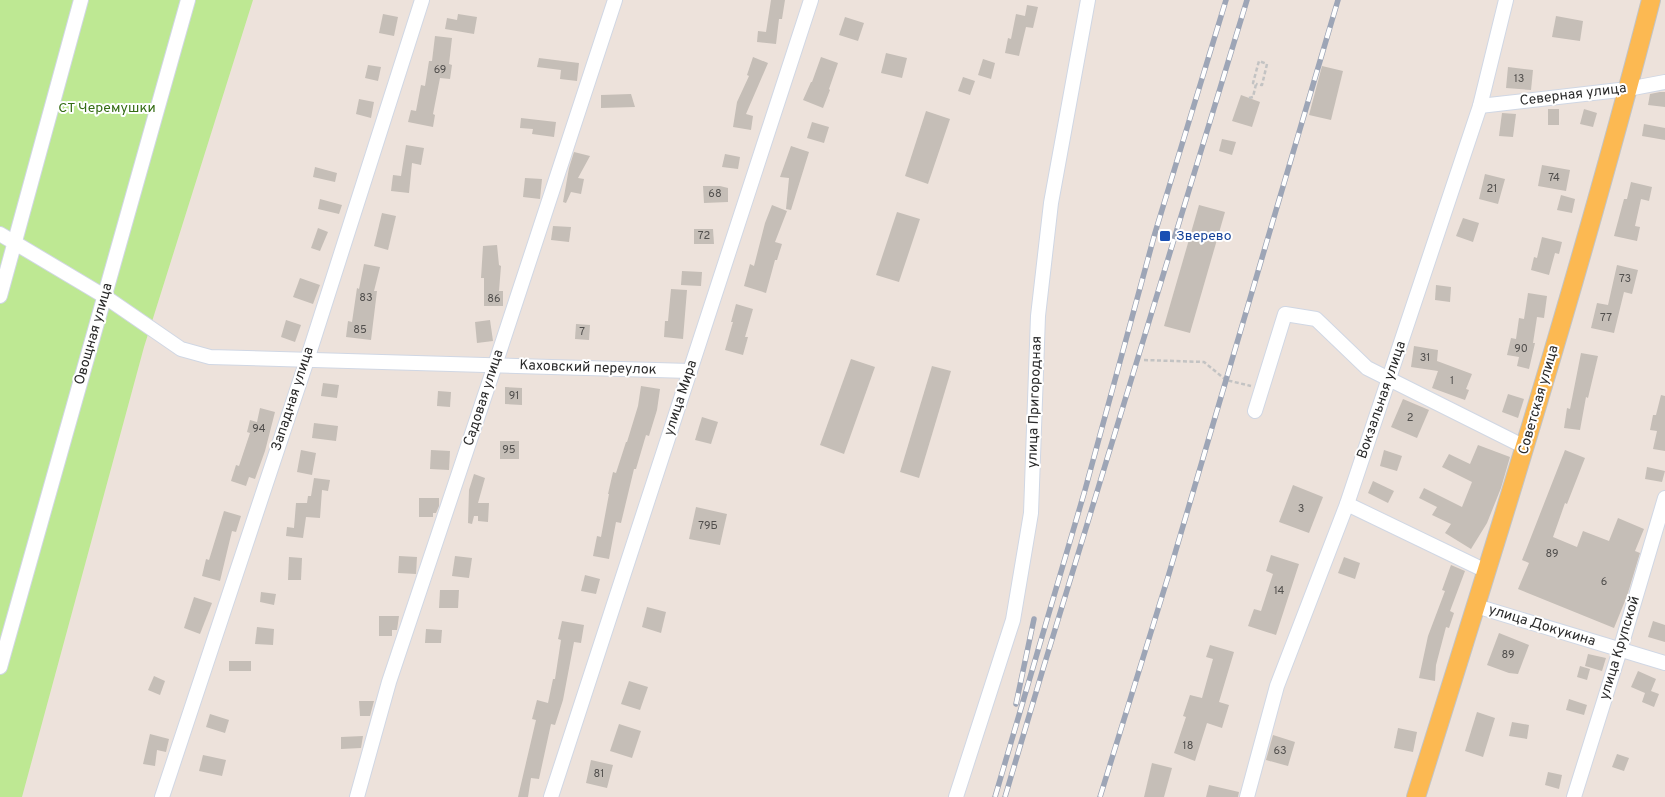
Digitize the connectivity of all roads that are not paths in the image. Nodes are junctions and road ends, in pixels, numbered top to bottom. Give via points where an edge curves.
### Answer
1 (81, 0) edge
2 (188, 0) edge
3 (422, 0) edge
4 (615, 0) edge
5 (811, 0) edge
6 (1088, 0) edge
7 (1506, 0) edge
8 (1651, 0) edge
9 (1665, 82) edge
10 (1628, 89) junction
11 (1480, 106) junction
12 (0, 234) edge
13 (15, 242) junction
14 (0, 296) edge
15 (104, 296) junction
16 (306, 360) junction
17 (495, 365) junction
18 (690, 370) junction
19 (1389, 380) junction
20 (1254, 411) dead end
21 (1526, 447) junction
22 (1665, 498) edge
23 (1347, 504) junction
24 (1486, 571) junction
25 (1476, 606) junction
26 (1620, 650) junction
27 (1665, 663) edge
28 (0, 667) edge
29 (162, 797) edge
30 (357, 797) edge
31 (551, 797) edge
32 (956, 797) edge
33 (1247, 797) edge
34 (1416, 797) edge
35 (1574, 797) edge

1 - 13 street
2 - 15 street, Овощная улица
3 - 16 street, Западная улица
4 - 17 street, Садовая улица
5 - 18 street, улица Мира
6 - 32 street, улица Пригородная via 1051,203 1039,306 1031,513 1012,620
7 - 11 street, Вокзальная улица
8 - 10 main road, Советская улица
9 - 10 street, Северная улица
10 - 11 street, Северная улица
10 - 21 main road, Советская улица
11 - 19 street, Вокзальная улица
12 - 13 street, Каховский переулок
13 - 14 street
13 - 15 street, Каховский переулок
15 - 16 street, Каховский переулок via 180,349 210,357
15 - 28 street, Овощная улица
16 - 17 street, Каховский переулок
16 - 29 street, Западная улица
17 - 18 street, Каховский переулок
17 - 30 street, Садовая улица via 389,682
18 - 31 street, улица Мира
19 - 20 street via 1367,368 1316,319 1285,314
19 - 21 street
19 - 23 street, Вокзальная улица
21 - 24 main road, Советская улица
22 - 26 street, улица Крупской
23 - 24 street
23 - 33 street, Вокзальная улица via 1276,686
24 - 25 main road, Советская улица
25 - 26 street, улица Докукина
25 - 34 main road, Советская улица
26 - 27 street, улица Докукина
26 - 35 street, улица Крупской

